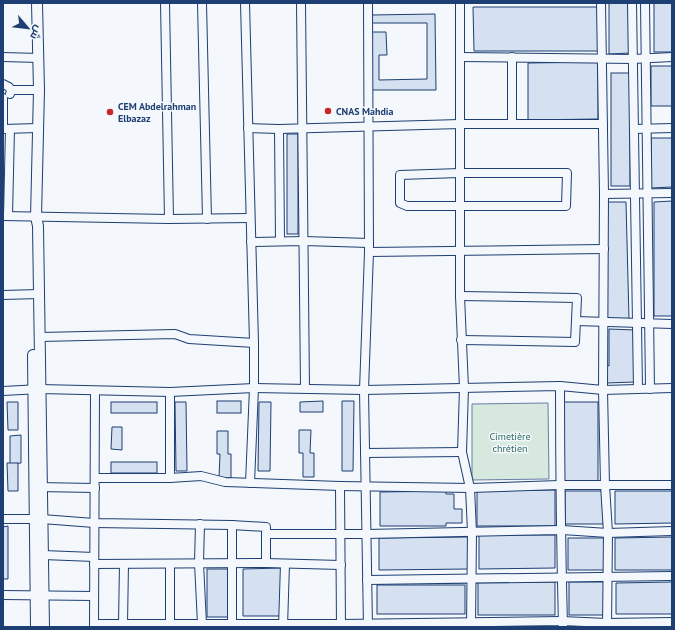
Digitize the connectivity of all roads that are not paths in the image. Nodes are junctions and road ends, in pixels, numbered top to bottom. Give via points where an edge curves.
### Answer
1 (38, 3) edge
2 (165, 3) edge
3 (202, 3) edge
4 (245, 3) edge
5 (300, 3) edge
6 (368, 3) edge
7 (460, 3) edge
8 (601, 3) edge
9 (632, 3) edge
10 (645, 3) edge
11 (3, 57) edge
12 (460, 57) junction
13 (512, 57) junction
14 (672, 57) edge
15 (39, 58) junction
16 (602, 58) junction
17 (633, 58) junction
18 (645, 58) junction
19 (3, 84) edge
20 (11, 90) junction
21 (39, 90) junction
22 (3, 98) edge
23 (460, 124) junction
24 (512, 124) junction
25 (603, 124) junction
26 (368, 126) junction
27 (38, 128) junction
28 (248, 128) junction
29 (301, 128) junction
30 (672, 128) edge
31 (6, 129) edge
32 (279, 129) junction
33 (634, 129) junction
34 (646, 129) junction
35 (460, 173) junction
36 (5, 180) edge
37 (672, 193) edge
38 (604, 194) junction
39 (635, 194) junction
40 (647, 194) junction
41 (460, 206) junction
42 (5, 216) edge
43 (36, 217) junction
44 (250, 218) junction
45 (169, 219) junction
46 (207, 219) junction
47 (304, 241) junction
48 (251, 242) junction
49 (280, 242) junction
50 (369, 242) junction
51 (604, 249) junction
52 (369, 252) junction
53 (460, 252) junction
54 (36, 294) junction
55 (3, 295) edge
56 (460, 296) junction
57 (576, 322) junction
58 (603, 322) junction
59 (637, 323) junction
60 (649, 323) junction
61 (672, 324) edge
62 (40, 337) junction
63 (461, 340) junction
64 (254, 343) junction
65 (560, 386) junction
66 (254, 388) junction
67 (305, 388) junction
68 (464, 388) junction
69 (672, 388) edge
70 (638, 389) junction
71 (650, 389) junction
72 (37, 390) junction
73 (364, 390) junction
74 (603, 390) junction
75 (3, 391) edge
76 (95, 391) junction
77 (170, 392) junction
78 (462, 452) junction
79 (365, 453) junction
80 (95, 478) junction
81 (170, 478) junction
82 (250, 483) junction
83 (559, 485) junction
84 (605, 485) junction
85 (672, 485) edge
86 (340, 486) junction
87 (365, 486) junction
88 (38, 487) junction
89 (95, 488) junction
90 (470, 488) junction
91 (3, 519) edge
92 (39, 519) junction
93 (94, 523) junction
94 (200, 524) junction
95 (232, 525) junction
96 (562, 530) junction
97 (472, 532) junction
98 (672, 532) edge
99 (608, 533) junction
100 (266, 534) junction
101 (341, 534) junction
102 (366, 534) junction
103 (43, 556) junction
104 (94, 561) junction
105 (200, 563) junction
106 (232, 563) junction
107 (266, 563) junction
108 (124, 564) junction
109 (170, 564) junction
110 (285, 564) junction
111 (341, 565) junction
112 (672, 576) edge
113 (562, 577) junction
114 (607, 577) junction
115 (472, 578) junction
116 (367, 580) junction
117 (3, 595) edge
118 (40, 596) junction
119 (94, 596) junction
120 (672, 622) edge
121 (123, 624) junction
122 (170, 624) junction
123 (563, 624) edge
124 (94, 625) edge
125 (198, 625) edge
126 (232, 625) edge
127 (283, 625) edge
128 (341, 625) edge
129 (368, 625) edge
130 (470, 625) edge
131 (607, 625) edge
132 (36, 627) edge
133 (44, 627) edge

1 - 15 main road
2 - 45 street
3 - 46 street
4 - 28 street
5 - 29 street
6 - 26 street
7 - 12 street
8 - 16 street
9 - 17 street
10 - 18 street
11 - 15 street
12 - 13 street
12 - 23 street
13 - 16 street
13 - 24 street
14 - 18 street
15 - 21 main road
16 - 17 street
16 - 25 street
17 - 18 street
17 - 33 street
18 - 34 street
19 - 20 street via 8,85
20 - 21 street
20 - 22 street via 10,95
21 - 27 main road
22 - 31 street
23 - 24 street
23 - 26 street
23 - 35 street
24 - 25 street
25 - 38 street
26 - 29 street
26 - 50 street
27 - 31 street
27 - 43 main road
28 - 32 street
28 - 44 street
29 - 32 street
29 - 47 street
30 - 34 street
31 - 36 street
32 - 49 street
33 - 34 street
33 - 39 street
34 - 40 street
35 - 41 street
35 - 41 street via 400,175 400,203 407,206
35 - 41 street via 567,173 566,206
36 - 42 street
37 - 40 street
38 - 39 street
38 - 51 street
39 - 40 street
39 - 59 street
40 - 60 street
41 - 53 street
42 - 43 street
43 - 45 street
43 - 54 main road
44 - 46 street
44 - 48 street
45 - 46 street
47 - 49 street
47 - 50 street
47 - 67 street
48 - 49 street
48 - 64 street
50 - 52 street
51 - 53 street
51 - 58 street
52 - 53 street
52 - 73 street
53 - 56 street
54 - 55 street
54 - 62 main road
54 - 72 main road
56 - 57 street via 576,298
56 - 63 street
57 - 58 street
57 - 63 street via 575,342
58 - 59 street
58 - 74 street
59 - 60 street
59 - 70 street
60 - 61 street
60 - 71 street
62 - 64 street via 175,334 189,339
62 - 72 main road
63 - 68 street
64 - 66 street
65 - 68 street
65 - 74 street
65 - 83 street
66 - 67 street
66 - 77 street
66 - 82 street
67 - 73 street
68 - 73 street
68 - 78 street
69 - 71 street
70 - 71 street
70 - 74 street
72 - 75 street
72 - 76 street
72 - 88 main road
73 - 79 street
74 - 84 street
76 - 77 street
76 - 80 street
77 - 81 street
78 - 79 street
78 - 90 street
79 - 87 street
80 - 81 street
80 - 89 street
81 - 82 street via 202,476 225,482
82 - 86 street
83 - 84 street
83 - 90 street
83 - 96 street
84 - 85 street
84 - 99 street
86 - 87 street
86 - 101 street
87 - 90 street
87 - 102 street
88 - 89 street
88 - 92 main road
89 - 93 street
90 - 97 street
91 - 92 street
92 - 93 street
92 - 103 main road
92 - 118 main road
93 - 94 street
93 - 104 street
94 - 95 street
94 - 105 street
95 - 100 street via 266,526
95 - 106 street
96 - 97 street
96 - 99 street
96 - 113 street
97 - 102 street
97 - 115 street
98 - 99 street
99 - 114 street
100 - 101 street
100 - 107 street
101 - 102 street
101 - 111 street
102 - 116 street
103 - 104 street
103 - 118 main road
104 - 108 street
104 - 119 street
105 - 106 street
105 - 109 street
105 - 125 street
106 - 107 street
106 - 126 street
107 - 110 street
108 - 109 street
108 - 121 street
109 - 122 street
110 - 111 street
110 - 127 street
111 - 128 street
112 - 114 street
113 - 114 street
113 - 115 street
113 - 123 street
114 - 131 street
115 - 116 street
115 - 130 street
116 - 129 street
117 - 118 street
118 - 119 street
118 - 132 main road
118 - 133 main road
119 - 124 street
120 - 131 street
121 - 122 street
121 - 124 street
122 - 125 street
123 - 130 street
123 - 131 street
125 - 126 street
126 - 127 street
127 - 128 street
128 - 129 street
129 - 130 street

